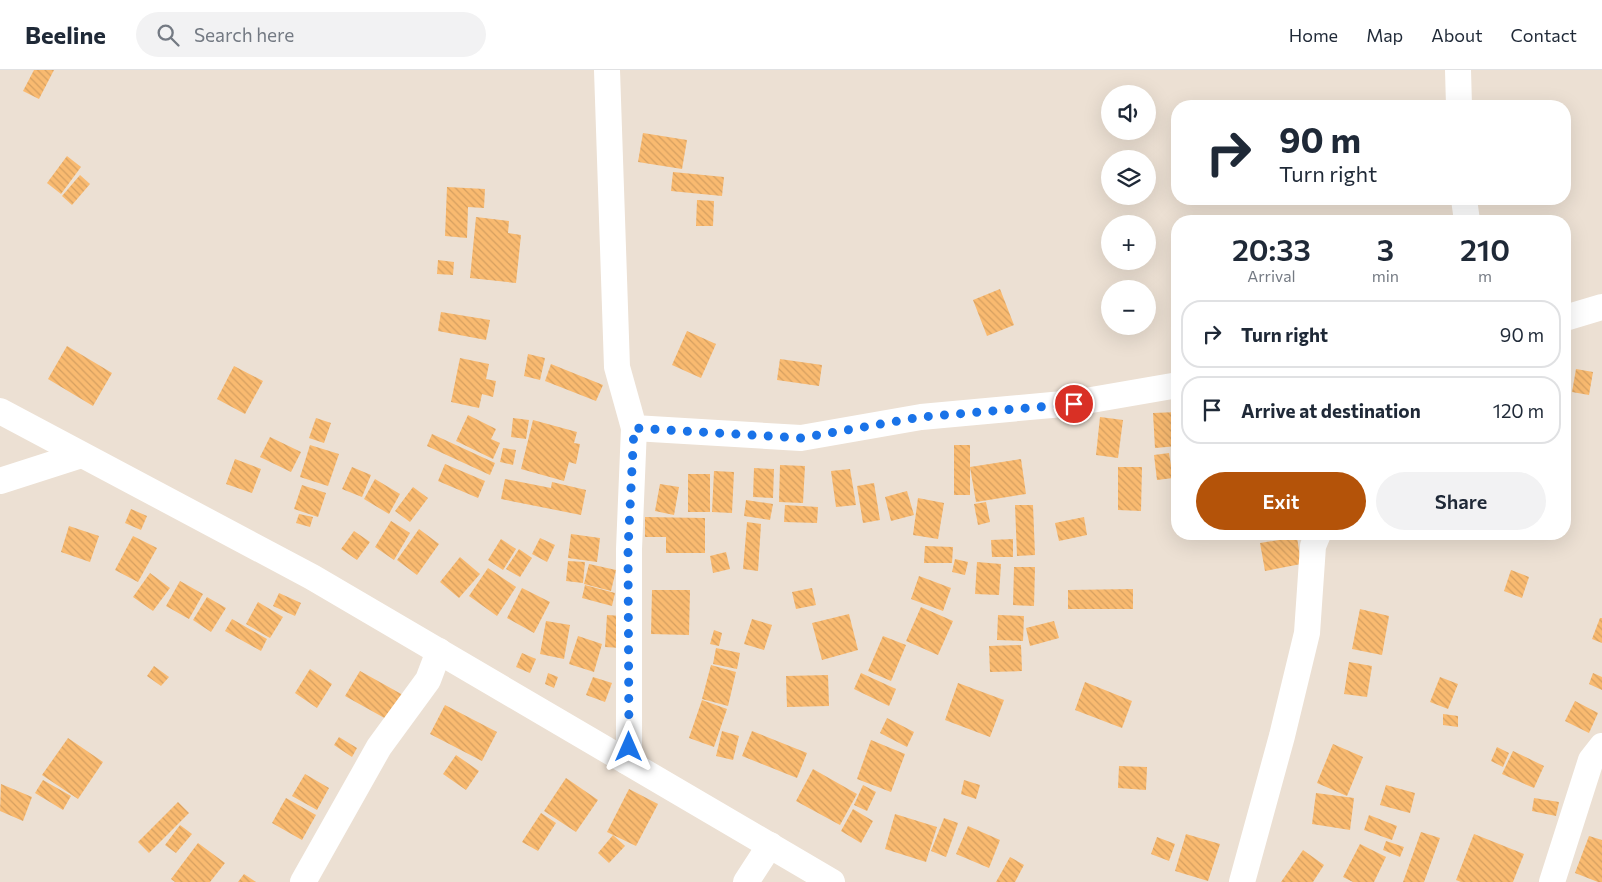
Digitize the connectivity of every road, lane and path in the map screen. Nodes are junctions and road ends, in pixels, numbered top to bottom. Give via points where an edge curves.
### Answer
1 (607, 70) edge
2 (1458, 70) edge
3 (1458, 100) edge
4 (1602, 307) edge
5 (1571, 316) edge
6 (1171, 386) edge
7 (0, 411) edge
8 (634, 428) junction
9 (81, 454) junction
10 (0, 481) edge
11 (1316, 540) edge
12 (439, 651) junction
13 (1602, 746) edge
14 (626, 761) junction
15 (770, 845) junction
16 (303, 882) edge
17 (746, 882) edge
18 (832, 882) edge
19 (1242, 882) edge
20 (1552, 882) edge

1 - 8 street via 617,367
2 - 3 street
4 - 5 street
6 - 8 street via 1074,404 921,417 801,438
7 - 9 street
8 - 14 street via 628,549 629,747
9 - 10 street
9 - 12 street via 312,577
11 - 19 street via 1307,633
12 - 14 street
12 - 16 street via 428,680 379,747
13 - 20 street via 1590,760
14 - 15 street
15 - 17 street
15 - 18 street

